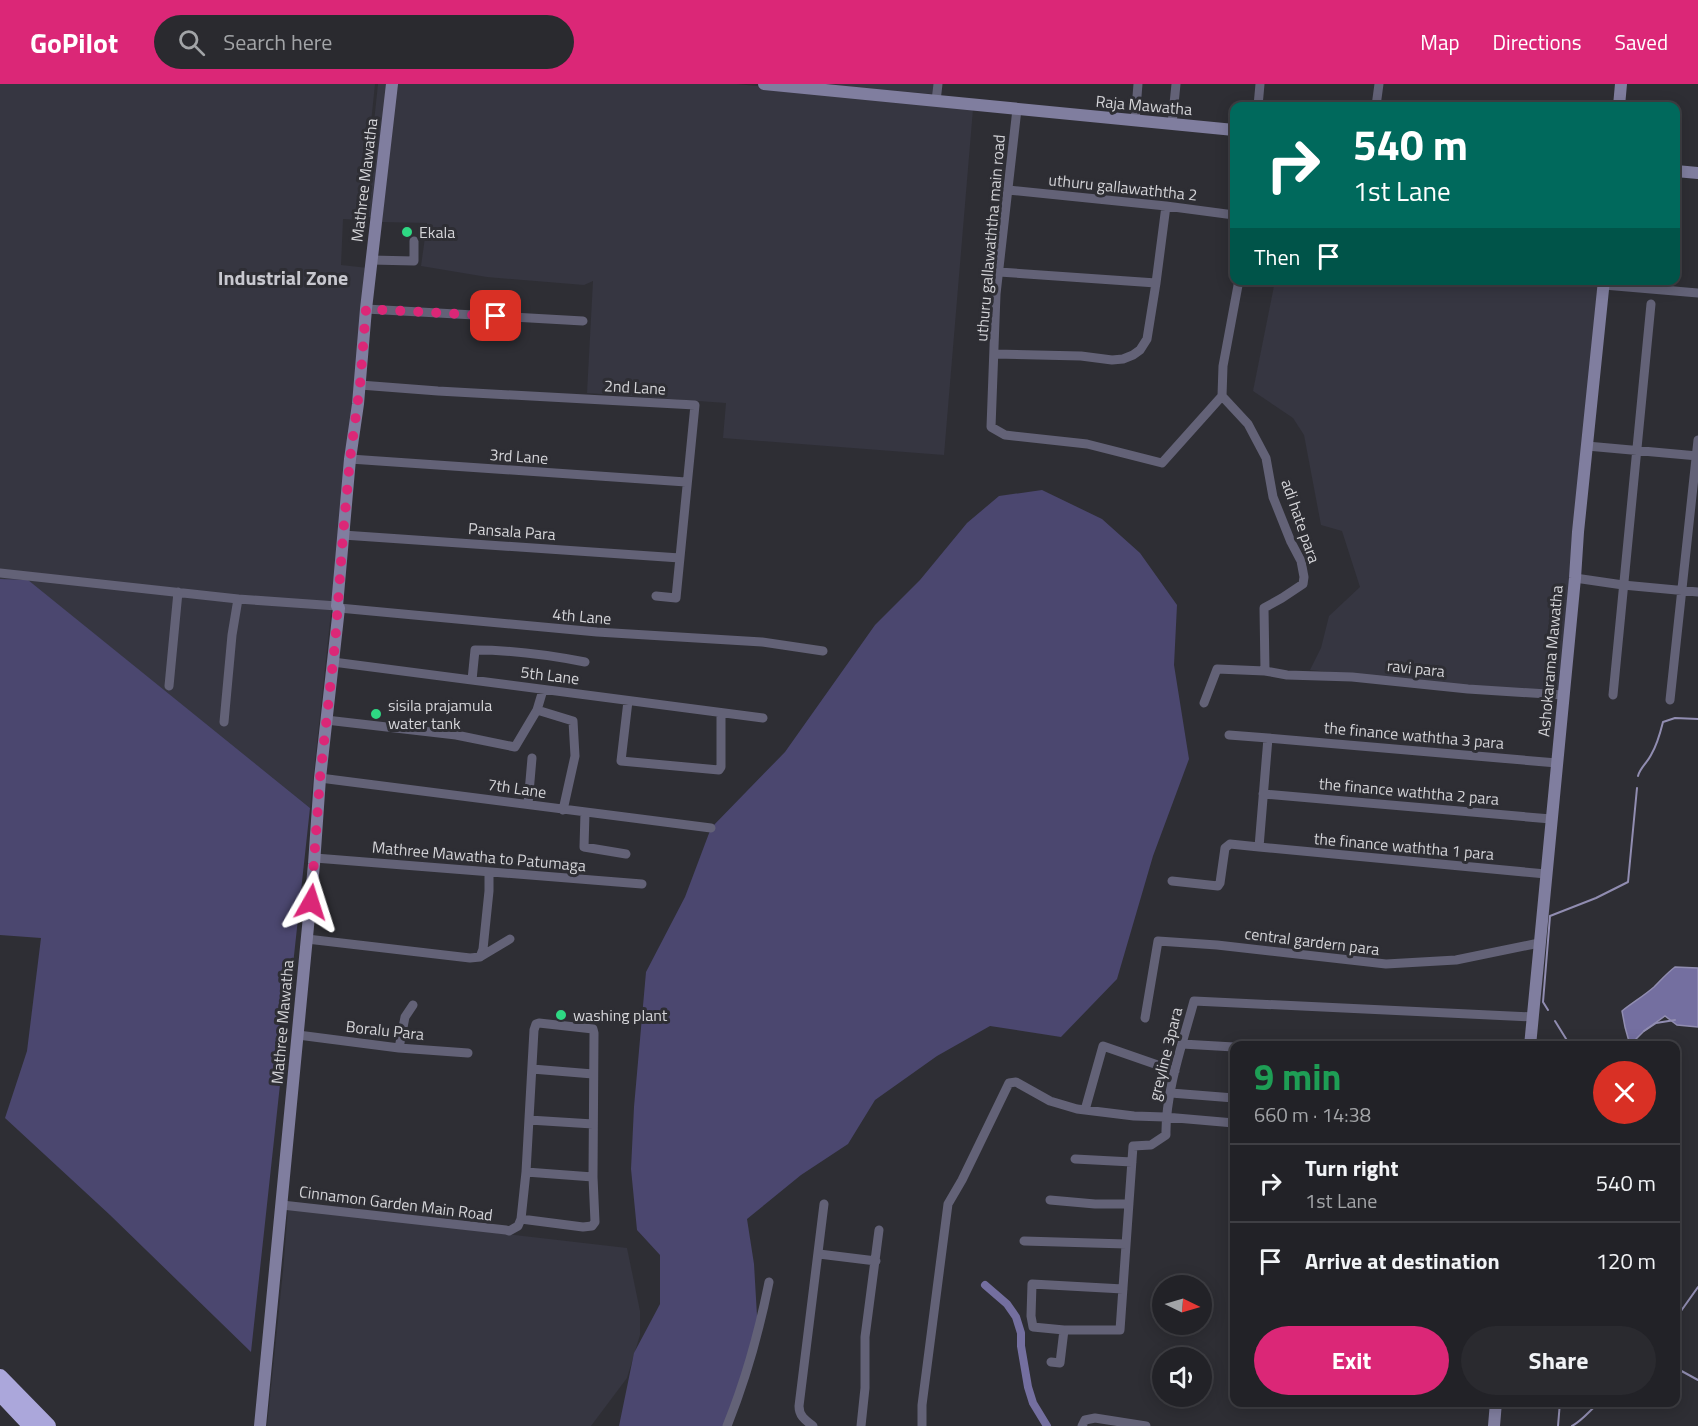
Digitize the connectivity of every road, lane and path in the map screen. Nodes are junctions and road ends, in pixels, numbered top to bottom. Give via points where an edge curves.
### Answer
1 (392, 84) edge
2 (764, 84) edge
3 (938, 84) edge
4 (1138, 84) edge
5 (1176, 84) edge
6 (1260, 84) edge
7 (1379, 84) edge
8 (1621, 84) edge
9 (936, 102) junction
10 (1258, 102) edge
11 (1377, 102) edge
12 (1619, 102) edge
13 (1017, 110) junction
14 (1135, 121) junction
15 (1172, 124) junction
16 (1230, 130) edge
17 (1680, 171) edge
18 (1698, 173) edge
19 (1008, 189) junction
20 (1166, 206) junction
21 (1230, 214) edge
22 (414, 242) dead end
23 (371, 260) junction
24 (999, 272) junction
25 (1156, 283) junction
26 (1238, 285) edge
27 (1604, 285) edge
28 (1653, 285) edge
29 (1698, 293) edge
30 (1651, 304) dead end
31 (366, 309) junction
32 (583, 321) dead end
33 (994, 354) junction
34 (360, 385) junction
35 (1222, 396) junction
36 (1698, 440) edge
37 (1587, 446) junction
38 (1636, 450) junction
39 (1697, 456) edge
40 (350, 459) junction
41 (686, 482) junction
42 (343, 535) junction
43 (680, 558) junction
44 (0, 573) edge
45 (1575, 578) junction
46 (1623, 585) junction
47 (1682, 590) junction
48 (178, 592) junction
49 (1698, 592) edge
50 (656, 596) dead end
51 (238, 599) junction
52 (338, 607) junction
53 (823, 651) dead end
54 (333, 662) junction
55 (585, 662) dead end
56 (1265, 671) junction
57 (472, 680) junction
58 (169, 686) dead end
59 (543, 690) junction
60 (1563, 695) junction
61 (1612, 695) dead end
62 (1670, 700) dead end
63 (627, 701) junction
64 (1204, 703) dead end
65 (537, 710) junction
66 (721, 713) junction
67 (763, 718) dead end
68 (326, 720) junction
69 (224, 722) dead end
70 (1229, 735) dead end
71 (1268, 738) junction
72 (532, 758) dead end
73 (1557, 763) junction
74 (320, 778) junction
75 (1263, 794) junction
76 (528, 804) junction
77 (563, 810) junction
78 (585, 813) junction
79 (1551, 819) junction
80 (711, 828) dead end
81 (1259, 847) junction
82 (626, 854) dead end
83 (315, 858) junction
84 (489, 872) junction
85 (1546, 874) junction
86 (1172, 881) dead end
87 (642, 884) dead end
88 (307, 939) junction
89 (510, 939) dead end
90 (1539, 943) junction
91 (480, 957) junction
92 (413, 1005) dead end
93 (1533, 1017) junction
94 (1145, 1018) dead end
95 (298, 1035) junction
96 (1531, 1041) edge
97 (1182, 1044) junction
98 (1230, 1047) edge
99 (399, 1048) junction
100 (468, 1053) dead end
101 (532, 1069) junction
102 (1175, 1071) junction
103 (593, 1074) junction
104 (1171, 1093) junction
105 (1230, 1098) edge
106 (1085, 1110) junction
107 (1165, 1117) junction
108 (529, 1120) junction
109 (1230, 1123) edge
110 (593, 1124) junction
111 (1075, 1159) dead end
112 (1132, 1162) junction
113 (526, 1172) junction
114 (593, 1177) junction
115 (1050, 1200) dead end
116 (824, 1204) dead end
117 (1129, 1204) junction
118 (282, 1205) junction
119 (521, 1219) junction
120 (879, 1230) dead end
121 (1024, 1241) dead end
122 (1126, 1244) junction
123 (819, 1254) junction
124 (876, 1261) junction
125 (769, 1282) dead end
126 (1123, 1289) junction
127 (1064, 1330) junction
128 (1051, 1362) dead end
129 (0, 1377) edge
130 (0, 1394) edge
131 (1496, 1407) edge
132 (1124, 1424) edge
133 (31, 1426) edge
134 (48, 1426) edge
135 (260, 1426) edge
136 (727, 1426) edge
137 (813, 1426) edge
138 (861, 1426) edge
139 (922, 1426) edge
140 (1082, 1426) edge
141 (1146, 1426) edge
142 (1494, 1426) edge

1 - 23 street, Mathree Mawatha
2 - 9 street, Raja Mawatha
3 - 9 street
4 - 14 street
5 - 15 street
6 - 10 street
7 - 11 street
8 - 12 street
9 - 13 street, Raja Mawatha
13 - 14 street, Raja Mawatha
13 - 19 street, uthuru gallawaththa main road
14 - 15 street, Raja Mawatha
15 - 16 street, Raja Mawatha
17 - 18 street
19 - 20 street, uthuru gallawaththa 2
19 - 24 street, uthuru gallawaththa main road
20 - 21 street, uthuru gallawaththa 2
20 - 25 street
22 - 23 street via 414,261
23 - 31 street, Mathree Mawatha
24 - 25 street
24 - 33 street, uthuru gallawaththa main road
25 - 33 street via 1147,339 1133,356 1112,360
26 - 35 street via 1223,366
27 - 37 street, Ashokarama Mawatha
28 - 29 street
30 - 38 street
31 - 32 street
31 - 34 street, Mathree Mawatha
33 - 35 street, uthuru gallawaththa main road via 991,427 1005,435 1087,444 1162,463
34 - 40 street, Mathree Mawatha
34 - 41 street, 2nd Lane via 695,405
35 - 56 street, adi hate para via 1248,424 1266,458 1273,497 1304,577 1303,584 1264,608
36 - 39 street
37 - 38 street
37 - 45 street, Ashokarama Mawatha
38 - 39 street
38 - 46 street
39 - 47 street
40 - 41 street, 3rd Lane
40 - 42 street, Mathree Mawatha
41 - 43 street, 2nd Lane
42 - 43 street, Pansala Para
42 - 52 street, Mathree Mawatha
43 - 50 street, 2nd Lane via 676,598
44 - 48 street, 4th Lane
45 - 46 street
45 - 60 street, Ashokarama Mawatha
46 - 47 street
46 - 61 street
47 - 49 street
47 - 62 street
48 - 51 street, 4th Lane
48 - 58 street
51 - 52 street, 4th Lane
51 - 69 street
52 - 53 street, 4th Lane via 597,632 762,642
52 - 54 street, Mathree Mawatha
54 - 57 street, 5th Lane
54 - 68 street, Mathree Mawatha
55 - 57 street via 475,650
56 - 60 street, ravi para
56 - 64 street via 1216,669
57 - 59 street, 5th Lane
59 - 63 street, 5th Lane
59 - 65 street
60 - 73 street, Ashokarama Mawatha
63 - 66 street, 5th Lane
63 - 66 street via 621,761 719,770
65 - 68 street via 515,747 456,735
65 - 77 street via 573,721 575,756
66 - 67 street, 5th Lane
68 - 74 street, Mathree Mawatha
70 - 71 street, the finance waththa 3 para
71 - 73 street, the finance waththa 3 para
71 - 75 street
72 - 76 street
73 - 79 street, Ashokarama Mawatha
74 - 76 street, 7th Lane
74 - 83 street, Mathree Mawatha
75 - 79 street, the finance waththa 2 para
75 - 81 street
76 - 77 street, 7th Lane
77 - 78 street, 7th Lane
78 - 80 street, 7th Lane
78 - 82 street via 584,847
79 - 85 street, Ashokarama Mawatha
81 - 85 street, the finance waththa 1 para
81 - 86 street, the finance waththa 1 para via 1230,844 1218,886
83 - 84 street, Mathree Mawatha to Patumaga
83 - 88 street, Mathree Mawatha
84 - 87 street, Mathree Mawatha to Patumaga
84 - 91 street
85 - 90 street, Ashokarama Mawatha
88 - 91 street
88 - 95 street, Mathree Mawatha
89 - 91 street
90 - 93 street, Ashokarama Mawatha
90 - 94 street, central gardern para via 1456,960 1386,964 1158,941
92 - 99 street via 405,1017
93 - 96 street, Ashokarama Mawatha
93 - 97 street, greyline 3para via 1194,1001
95 - 99 street, Boralu Para
95 - 118 street, Mathree Mawatha
97 - 98 street
97 - 102 street, greyline 3para
99 - 100 street, Boralu Para
101 - 103 street
101 - 103 street via 534,1030 539,1023 593,1029
101 - 108 street
102 - 104 street, greyline 3para
102 - 106 street via 1103,1046
103 - 110 street
104 - 105 street
104 - 107 street, greyline 3para
106 - 107 street
106 - 139 street via 1050,1101 1016,1082 1009,1083 994,1110 948,1204
107 - 109 street
107 - 112 street, greyline 3para via 1166,1135 1151,1145 1133,1146
108 - 110 street
108 - 113 street
110 - 114 street
111 - 112 street
112 - 117 street
113 - 114 street
113 - 119 street
114 - 119 street via 592,1226
115 - 117 street
116 - 123 street
117 - 122 street
118 - 119 street, Cinnamon Garden Main Road via 509,1231
118 - 135 street, Mathree Mawatha
120 - 124 street
121 - 122 street
122 - 126 street
123 - 124 street
123 - 137 street via 799,1406 802,1417
124 - 138 street via 865,1337
125 - 136 street via 753,1353
126 - 127 street via 1120,1330
126 - 127 street via 1032,1284 1033,1327
127 - 128 street via 1060,1363
129 - 134 highway
130 - 133 highway
131 - 142 street
132 - 140 street via 1090,1418
132 - 141 street

